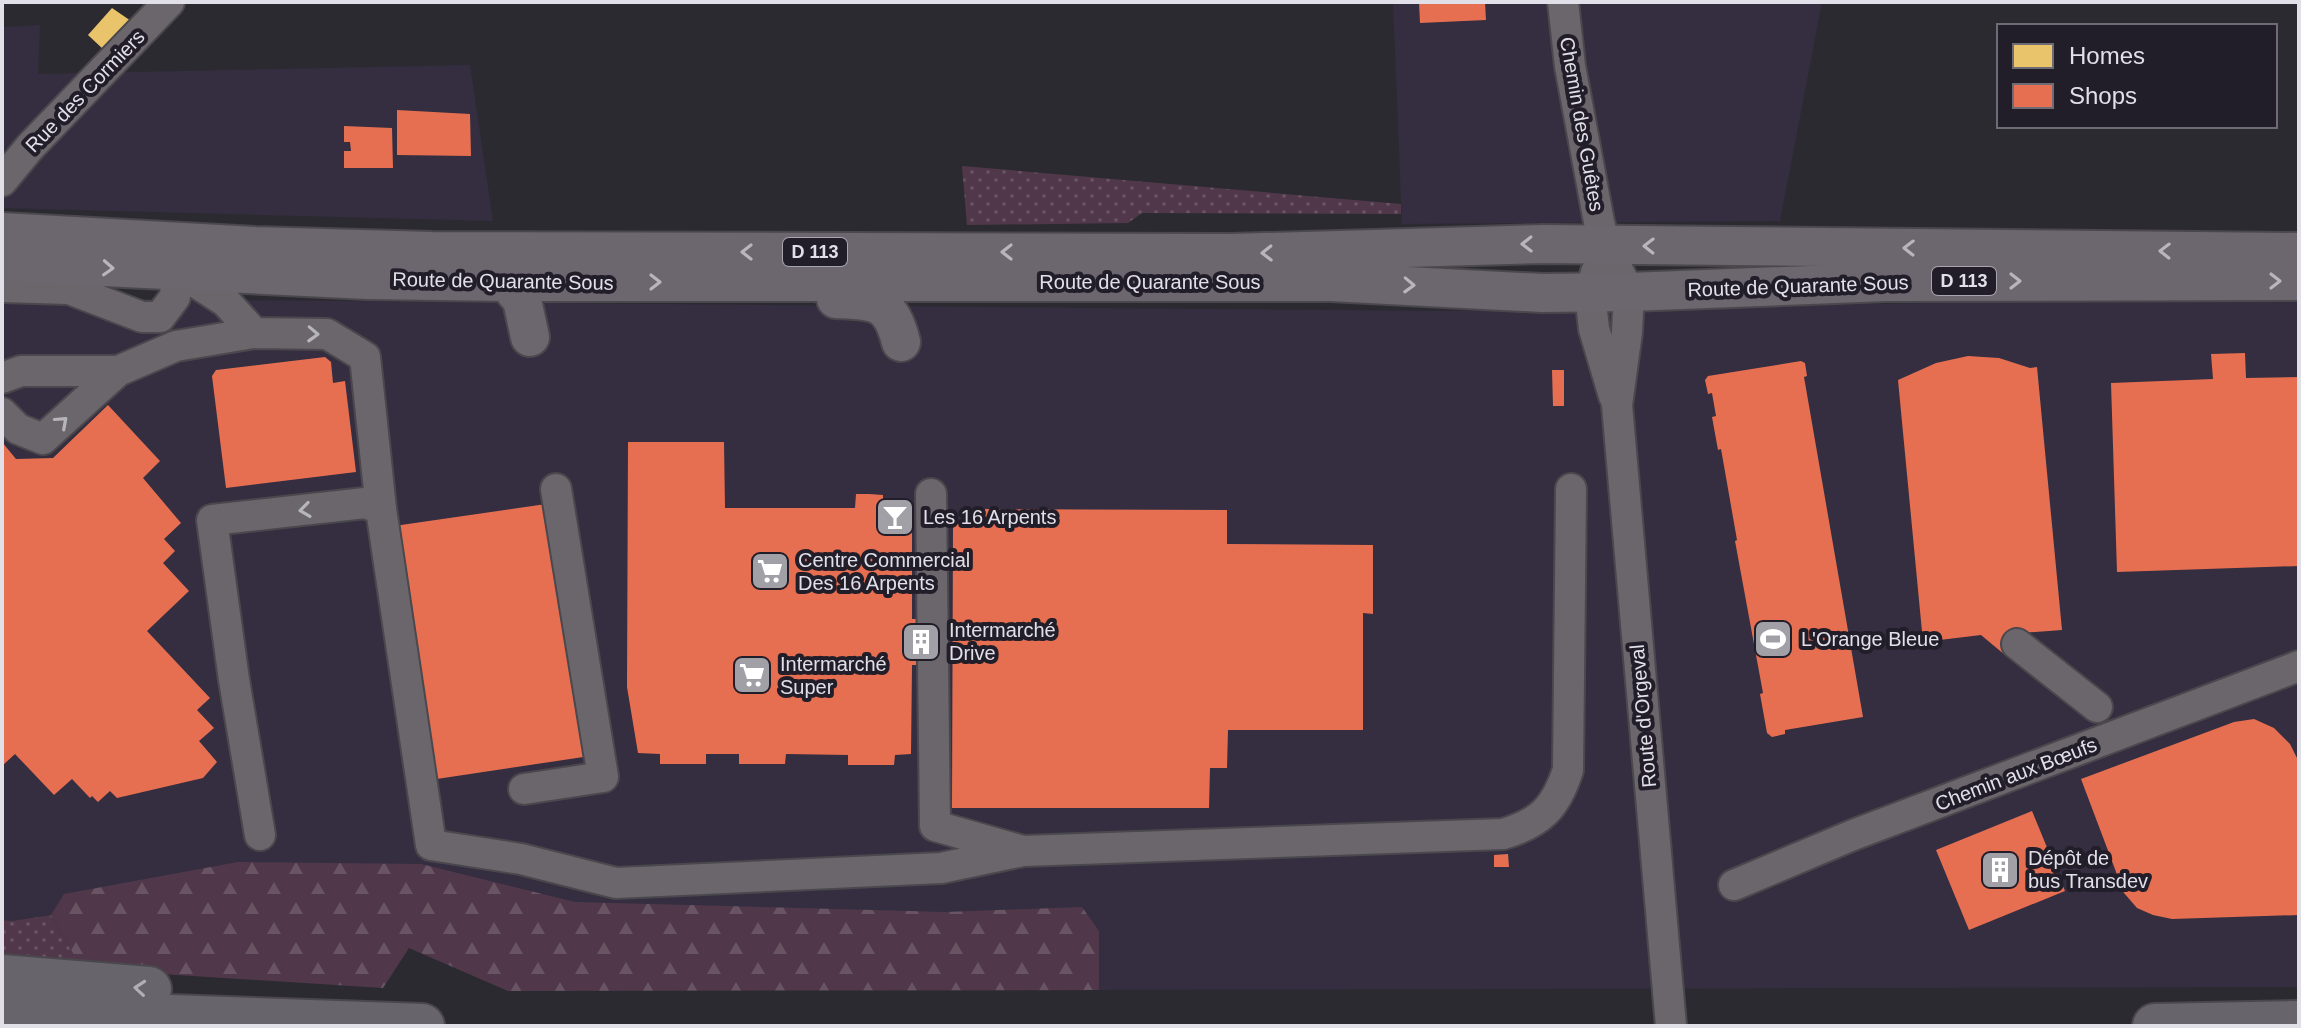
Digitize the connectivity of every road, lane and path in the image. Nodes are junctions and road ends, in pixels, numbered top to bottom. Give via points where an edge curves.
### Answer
1 (169, 2) edge
2 (1563, 2) edge
3 (2, 181) edge
4 (2, 201) edge
5 (14, 232) edge
6 (1605, 245) junction
7 (2299, 252) edge
8 (178, 256) junction
9 (2, 262) edge
10 (2299, 281) edge
11 (507, 282) junction
12 (820, 282) junction
13 (2, 287) edge
14 (1629, 292) junction
15 (1590, 293) junction
16 (160, 317) junction
17 (254, 333) junction
18 (530, 337) dead end
19 (901, 342) dead end
20 (176, 346) junction
21 (118, 371) junction
22 (2, 378) edge
23 (1617, 405) junction
24 (2, 413) edge
25 (556, 489) dead end
26 (1571, 489) dead end
27 (931, 494) dead end
28 (381, 509) junction
29 (2017, 644) dead end
30 (2299, 666) edge
31 (2097, 707) dead end
32 (524, 789) dead end
33 (260, 835) dead end
34 (1023, 851) junction
35 (1734, 885) dead end
36 (2, 977) edge
37 (2, 1011) edge
38 (260, 1021) junction
39 (2299, 1023) edge
40 (422, 1026) edge
41 (1671, 1026) edge
42 (2155, 1026) edge

1 - 3 street, Rue des Cormiers
2 - 6 street, Chemin des Guêtes via 1570,66
4 - 5 street
5 - 8 main road, Route de Quarante Sous / D 113
7 -> 6 main road, Route de Quarante Sous / D 113
6 -> 8 main road, Route de Quarante Sous / D 113 via 1232,253 345,250
6 - 14 street
6 - 15 street
9 -> 8 main road, Route de Quarante Sous / D 113
8 - 11 main road, Route de Quarante Sous / D 113 via 367,280
8 - 16 street via 175,297
8 - 17 street
14 -> 10 main road, Route de Quarante Sous / D 113 via 1886,282
11 -> 12 main road, Route de Quarante Sous / D 113
11 - 18 main road via 522,300
12 -> 15 main road, Route de Quarante Sous / D 113 via 1317,282
12 - 19 main road via 826,298 872,301 889,313
13 - 16 street via 69,289 142,317
14 - 15 main road, Route de Quarante Sous / D 113
14 - 23 street, Route d'Orgeval
15 - 23 street, Route d'Orgeval via 1594,329
16 - 20 street
17 - 20 street
17 -> 28 street via 327,334 365,357
20 - 21 street
21 - 22 street via 21,371
24 -> 21 street via 18,429 43,439
23 - 41 street, Route d'Orgeval
25 - 32 street via 603,777
26 - 34 street via 1568,770 1553,804 1539,819 1503,834
27 - 34 street via 935,826
28 -> 33 street via 365,503 212,520
28 - 34 street via 431,845 521,859 616,883 941,868
29 - 31 street
30 - 35 street, Chemin aux Bœufs
38 -> 36 highway via 218,995
37 - 38 highway
38 - 40 highway
39 - 42 highway

